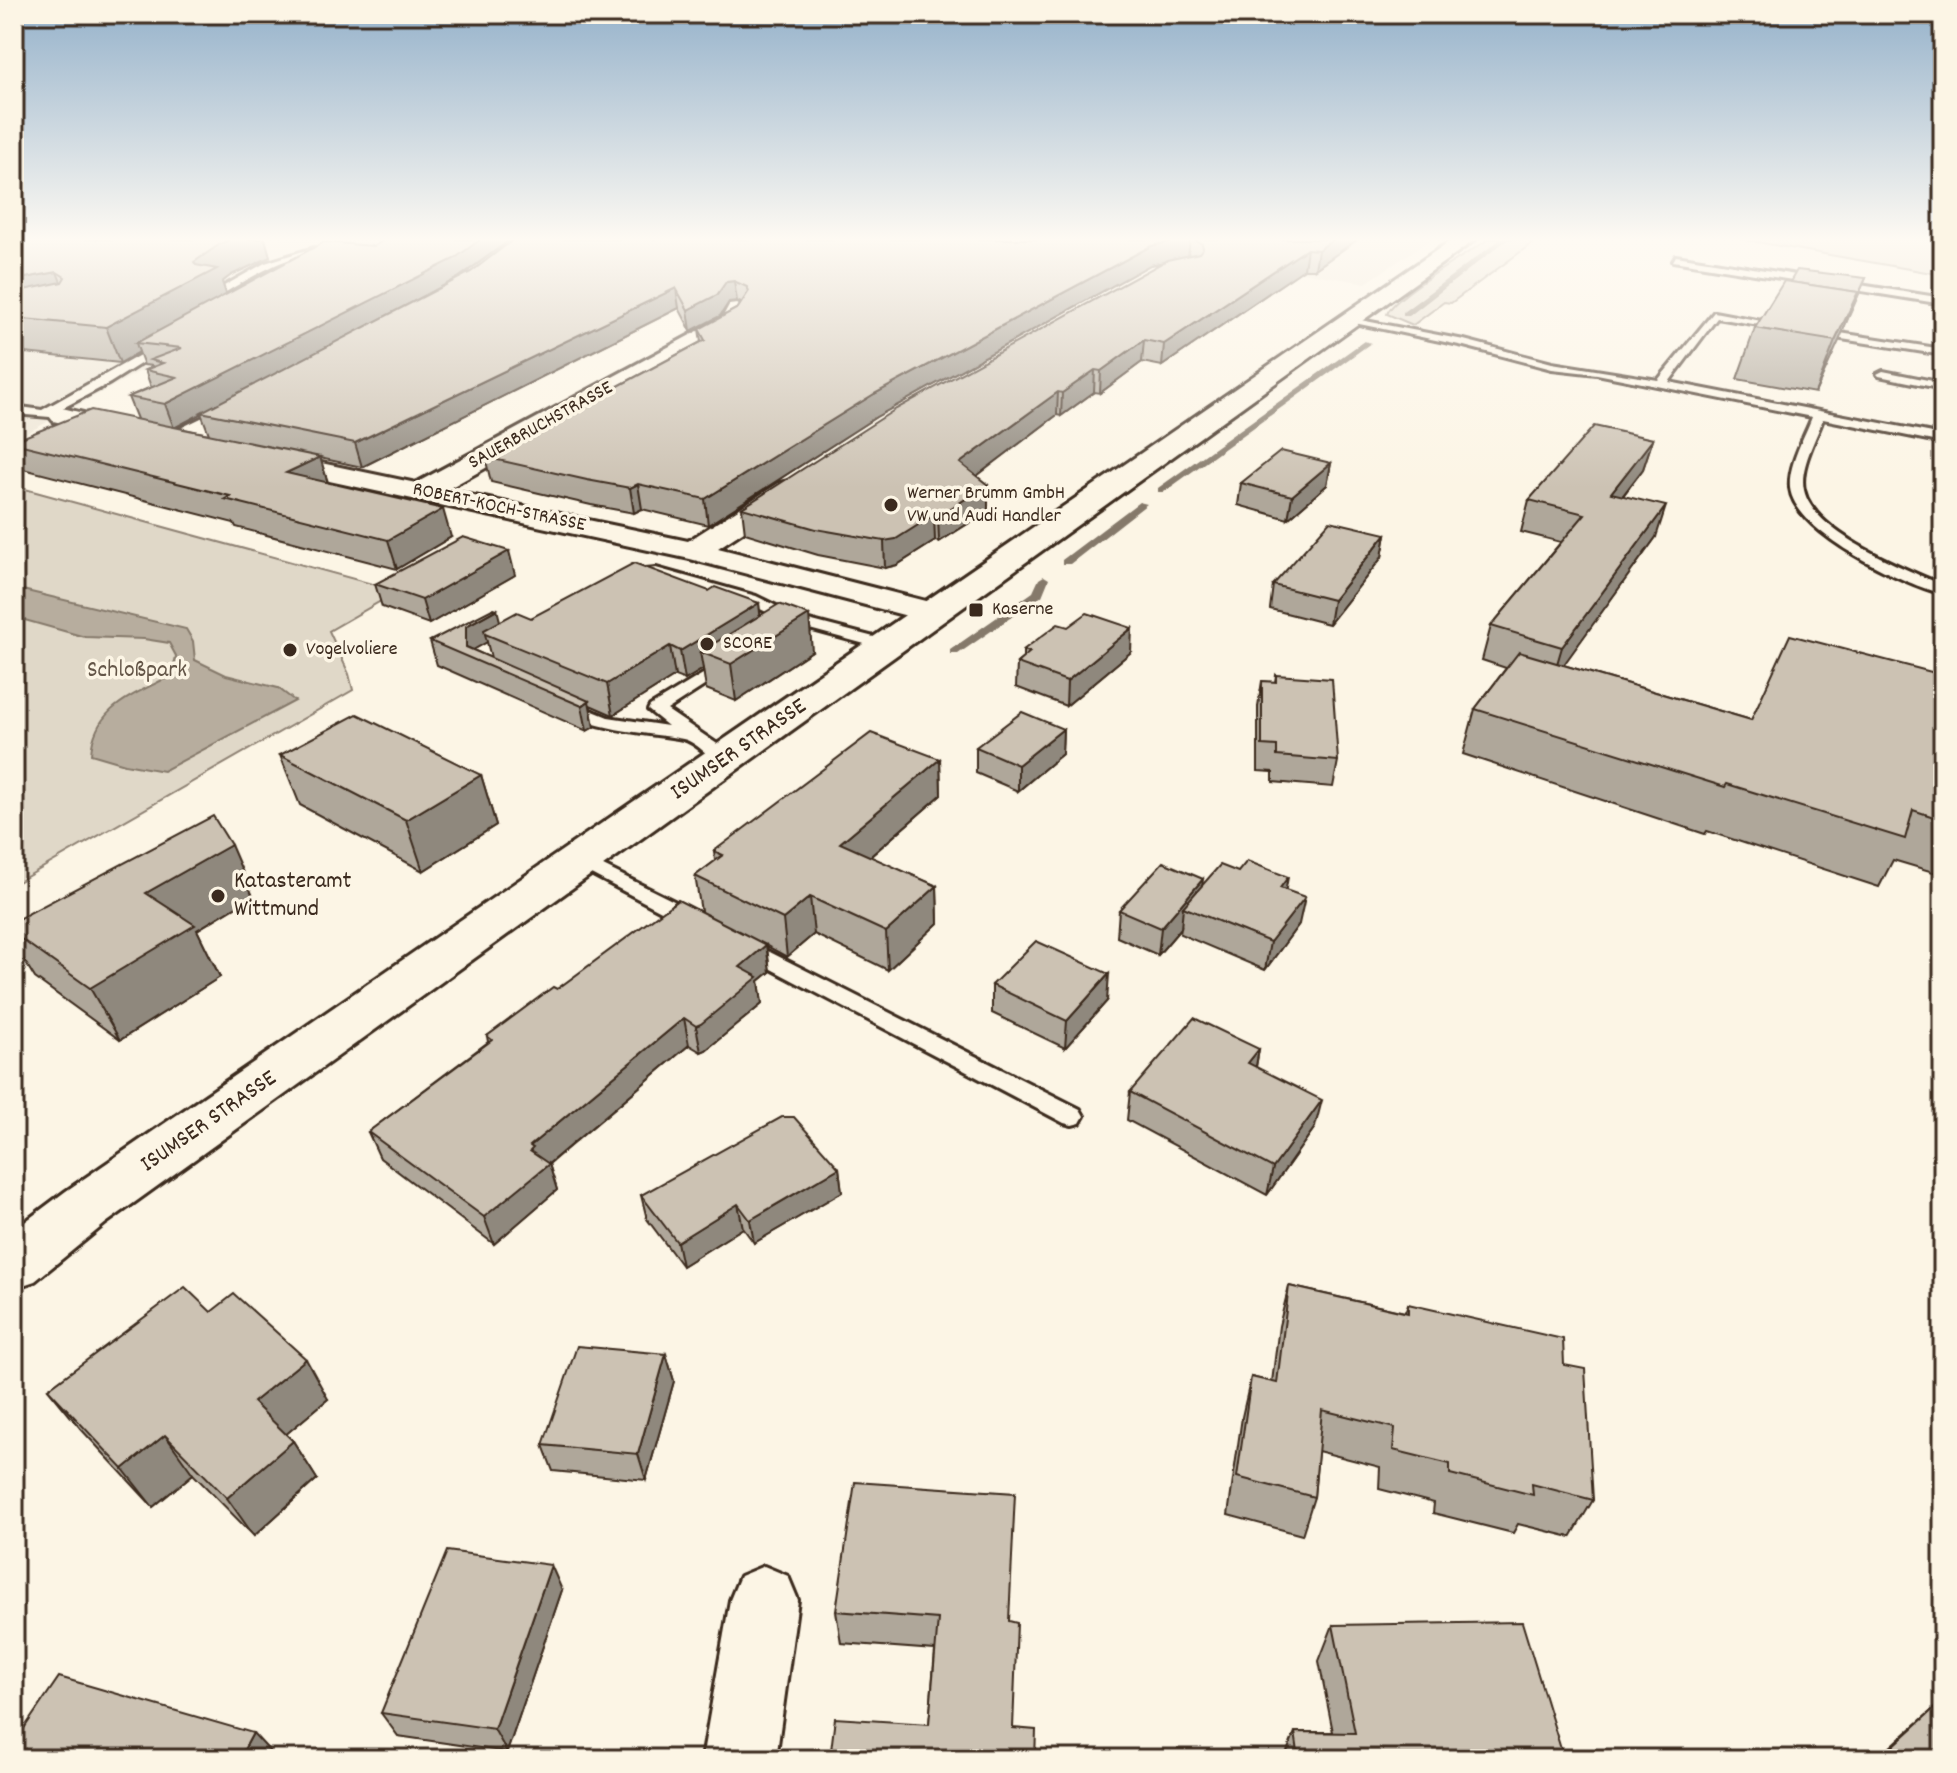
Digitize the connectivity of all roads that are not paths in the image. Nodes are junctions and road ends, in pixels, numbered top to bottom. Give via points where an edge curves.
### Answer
1 (731, 322) edge
2 (1349, 322) edge
3 (1354, 322) edge
4 (1709, 322) edge
5 (1753, 322) edge
6 (1790, 328) edge
7 (1805, 330) edge
8 (168, 342) edge
9 (1943, 352) edge
10 (1883, 374) dead end
11 (1661, 384) junction
12 (280, 386) edge
13 (1943, 386) edge
14 (14, 410) edge
15 (1819, 414) junction
16 (54, 415) junction
17 (1943, 439) edge
18 (175, 441) junction
19 (807, 478) edge
20 (423, 491) junction
21 (693, 551) junction
22 (623, 578) edge
23 (1943, 590) edge
24 (934, 613) junction
25 (887, 645) junction
26 (747, 652) edge
27 (550, 698) edge
28 (708, 746) junction
29 (581, 861) junction
30 (1072, 1116) dead end
31 (14, 1263) edge
32 (764, 1600) dead end
33 (739, 1759) edge

1 - 20 street, SAUERBRUCHSTRASSE
2 - 24 street, ISUMSER STRASSE
3 - 11 lane
4 - 11 lane
5 - 6 lane
7 - 9 lane
8 - 16 lane
10 - 13 lane
11 - 15 lane
12 - 18 street
14 - 16 lane
15 - 17 lane
15 - 23 lane via 1798,474 1796,489 1803,506 1852,545
16 - 18 street, ROBERT-KOCH-STRASSE
18 - 20 street, ROBERT-KOCH-STRASSE
19 - 21 street
20 - 21 street, ROBERT-KOCH-STRASSE
21 - 24 street, ROBERT-KOCH-STRASSE
22 - 25 lane via 656,572 692,580 751,599 790,624
24 - 25 street, ISUMSER STRASSE
25 - 28 street, ISUMSER STRASSE
26 - 28 lane via 656,710
27 - 28 lane via 604,721
28 - 29 street, ISUMSER STRASSE
29 - 30 lane
29 - 31 street, ISUMSER STRASSE via 86,1207
32 - 33 street

